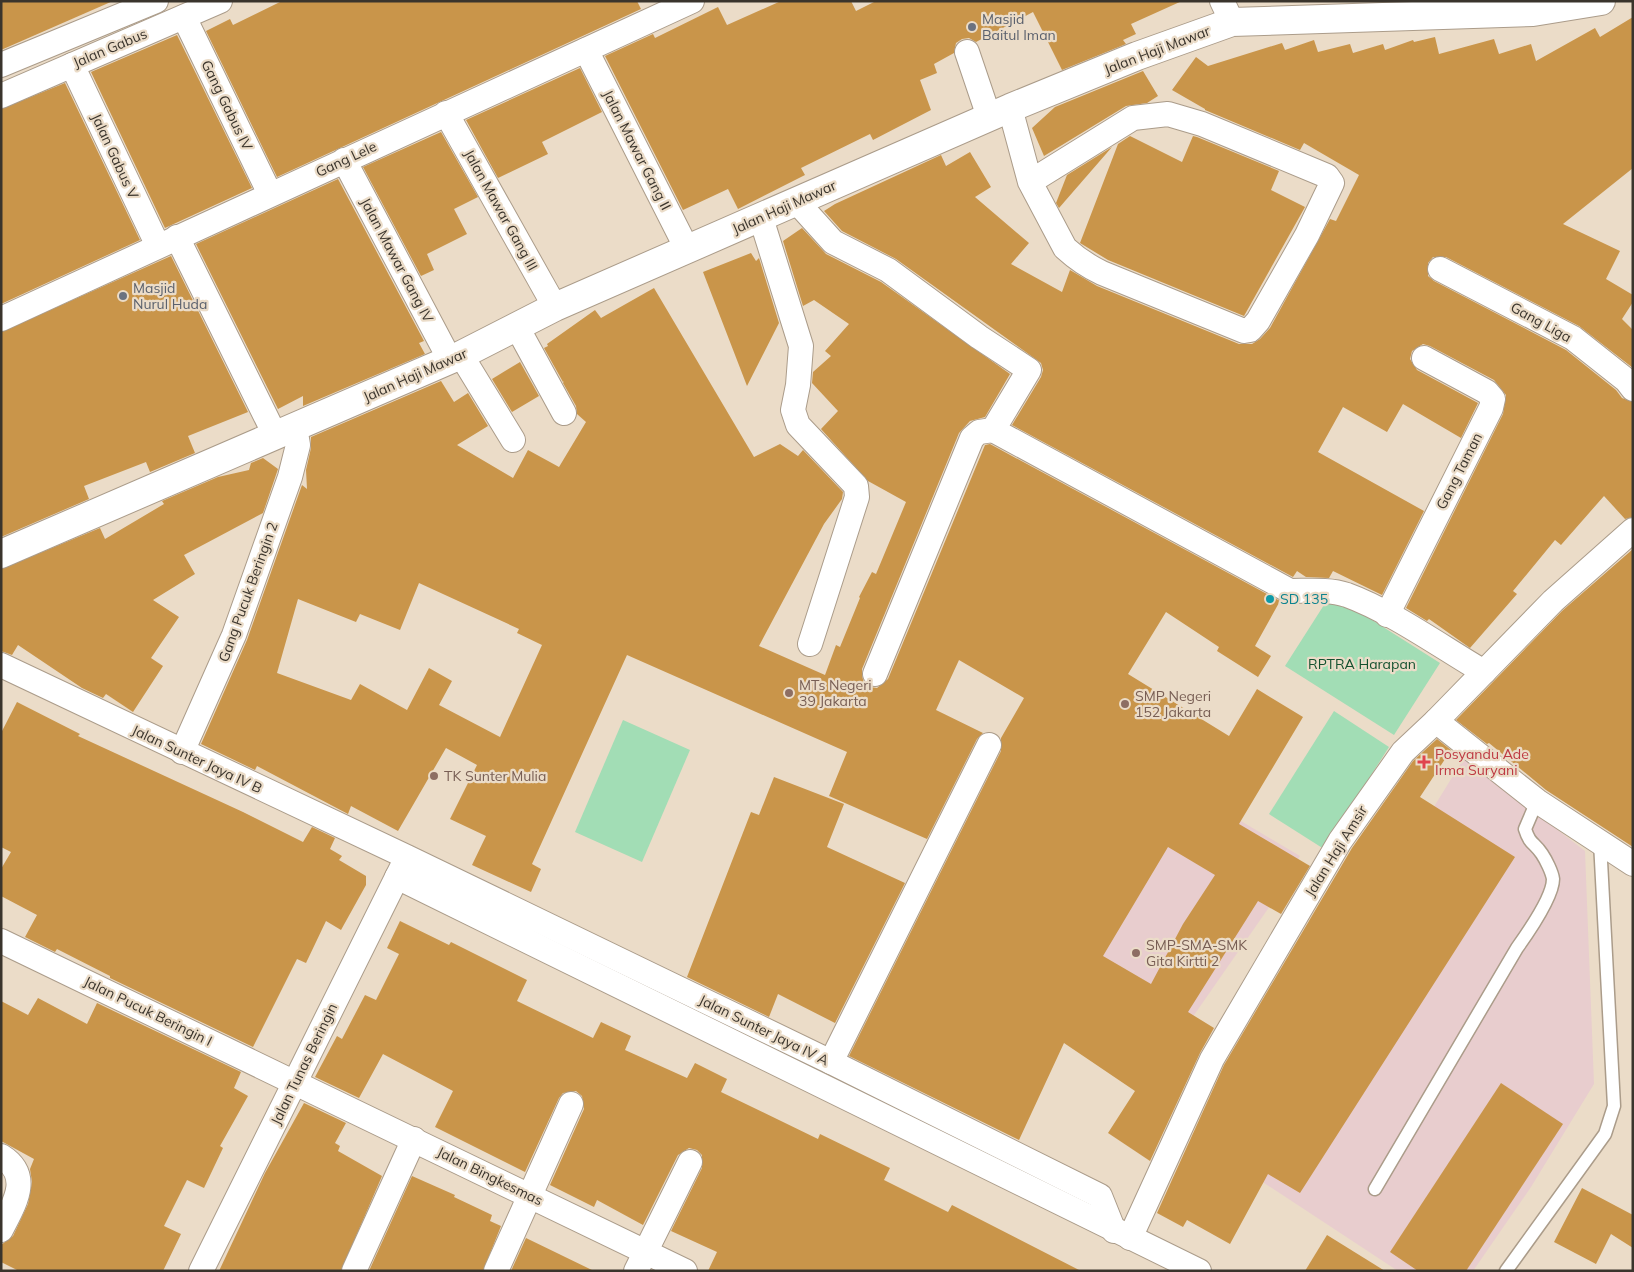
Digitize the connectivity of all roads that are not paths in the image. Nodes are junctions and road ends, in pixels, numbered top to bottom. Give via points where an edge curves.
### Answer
1 (156, 1) edge
2 (220, 1) edge
3 (692, 1) edge
4 (1601, 1) edge
5 (124, 7) edge
6 (1227, 12) edge
7 (184, 17) junction
8 (586, 50) junction
9 (967, 52) dead end
10 (1, 65) edge
11 (72, 65) junction
12 (1, 96) edge
13 (446, 113) junction
14 (999, 113) junction
15 (344, 160) junction
16 (1030, 182) junction
17 (270, 194) junction
18 (796, 201) junction
19 (761, 218) junction
20 (168, 242) junction
21 (687, 249) junction
22 (1440, 269) dead end
23 (555, 308) junction
24 (1, 319) edge
25 (517, 327) junction
26 (456, 357) junction
27 (1424, 358) dead end
28 (1633, 389) edge
29 (564, 413) dead end
30 (993, 430) junction
31 (285, 431) junction
32 (513, 440) dead end
33 (1633, 530) edge
34 (1, 554) edge
35 (1387, 615) junction
36 (810, 644) dead end
37 (1, 665) edge
38 (1484, 672) junction
39 (875, 674) dead end
40 (1436, 721) junction
41 (988, 745) dead end
42 (182, 752) junction
43 (1537, 801) junction
44 (1600, 842) junction
45 (399, 861) junction
46 (1633, 864) edge
47 (1, 941) edge
48 (831, 1062) junction
49 (295, 1081) junction
50 (571, 1104) dead end
51 (414, 1140) junction
52 (1, 1156) edge
53 (690, 1162) dead end
54 (1375, 1189) dead end
55 (530, 1196) junction
56 (1, 1230) edge
57 (1122, 1234) junction
58 (641, 1261) edge
59 (201, 1271) edge
60 (354, 1271) edge
61 (496, 1271) edge
62 (685, 1271) edge
63 (1198, 1271) edge
64 (1506, 1271) edge

1 - 5 street
2 - 7 street, Jalan Gabus
3 - 8 street, Gang Lele
4 - 6 street, Jalan Haji Mawar via 1533,12
5 - 10 street
6 - 14 street, Jalan Haji Mawar via 1137,56
7 - 11 street, Jalan Gabus
7 - 17 street, Gang Gabus IV
8 - 13 street, Gang Lele
8 - 21 street, Jalan Mawar Gang II
9 - 14 street
11 - 12 street, Jalan Gabus
11 - 20 street, Jalan Gabus V
13 - 15 street, Gang Lele
13 - 23 street, Jalan Mawar Gang III
14 - 16 street
14 - 18 street, Jalan Haji Mawar
15 - 17 street, Gang Lele
15 - 26 street, Jalan Mawar Gang IV
16 - 16 street via 1065,248 1080,262 1244,331 1250,330 1258,321 1332,182 1326,176 1202,124 1168,114 1133,118
17 - 20 street, Gang Lele
18 - 19 street, Jalan Haji Mawar
18 - 30 street via 833,242 888,270 1029,370
19 - 21 street, Jalan Haji Mawar
19 - 36 street via 802,346 793,410 798,425 856,486 857,496
20 - 24 street, Gang Lele
20 - 31 street, Jalan Gabus V
21 - 23 street, Jalan Haji Mawar
22 - 28 street, Gang Liga via 1573,338
23 - 25 street, Jalan Haji Mawar
25 - 26 street, Jalan Haji Mawar
25 - 29 street
26 - 31 street, Jalan Haji Mawar
26 - 32 street, Jalan Mawar Gang IV
27 - 35 street, Gang Taman via 1487,392 1493,399
30 - 35 street via 1290,591 1319,590 1346,595
30 - 39 street via 979,432 972,438
31 - 34 street, Jalan Haji Mawar
31 - 42 street, Gang Pucuk Beringin 2 via 298,445 290,477 234,635
33 - 38 street, Jalan Haji Amsir via 1553,601
35 - 38 street
37 - 42 street, Jalan Sunter Jaya IV B
38 - 40 street, Jalan Haji Amsir
40 - 43 street
40 - 57 street, Jalan Haji Amsir via 1403,752 1335,850 1212,1060
41 - 48 street
42 - 45 street, Jalan Sunter Jaya IV B
43 - 44 street
43 - 54 lane via 1525,829 1529,842 1542,853 1553,880 1548,896
44 - 46 street
44 - 64 lane via 1614,1106 1605,1134
45 - 48 street, Jalan Sunter Jaya IV A
45 - 49 street, Jalan Tunas Beringin
45 - 57 street, Jalan Sunter Jaya IV A
47 - 49 street, Jalan Pucuk Beringin I
48 - 57 street, Jalan Sunter Jaya IV A via 1100,1196
49 - 51 street, Jalan Bingkesmas
49 - 59 street, Jalan Tunas Beringin
50 - 55 street
51 - 55 street, Jalan Bingkesmas
51 - 60 street
52 - 56 street via 16,1170 20,1184 17,1198
53 - 58 street
55 - 58 street, Jalan Bingkesmas
55 - 61 street
57 - 63 street, Jalan Sunter Jaya IV A
58 - 62 street, Jalan Bingkesmas

